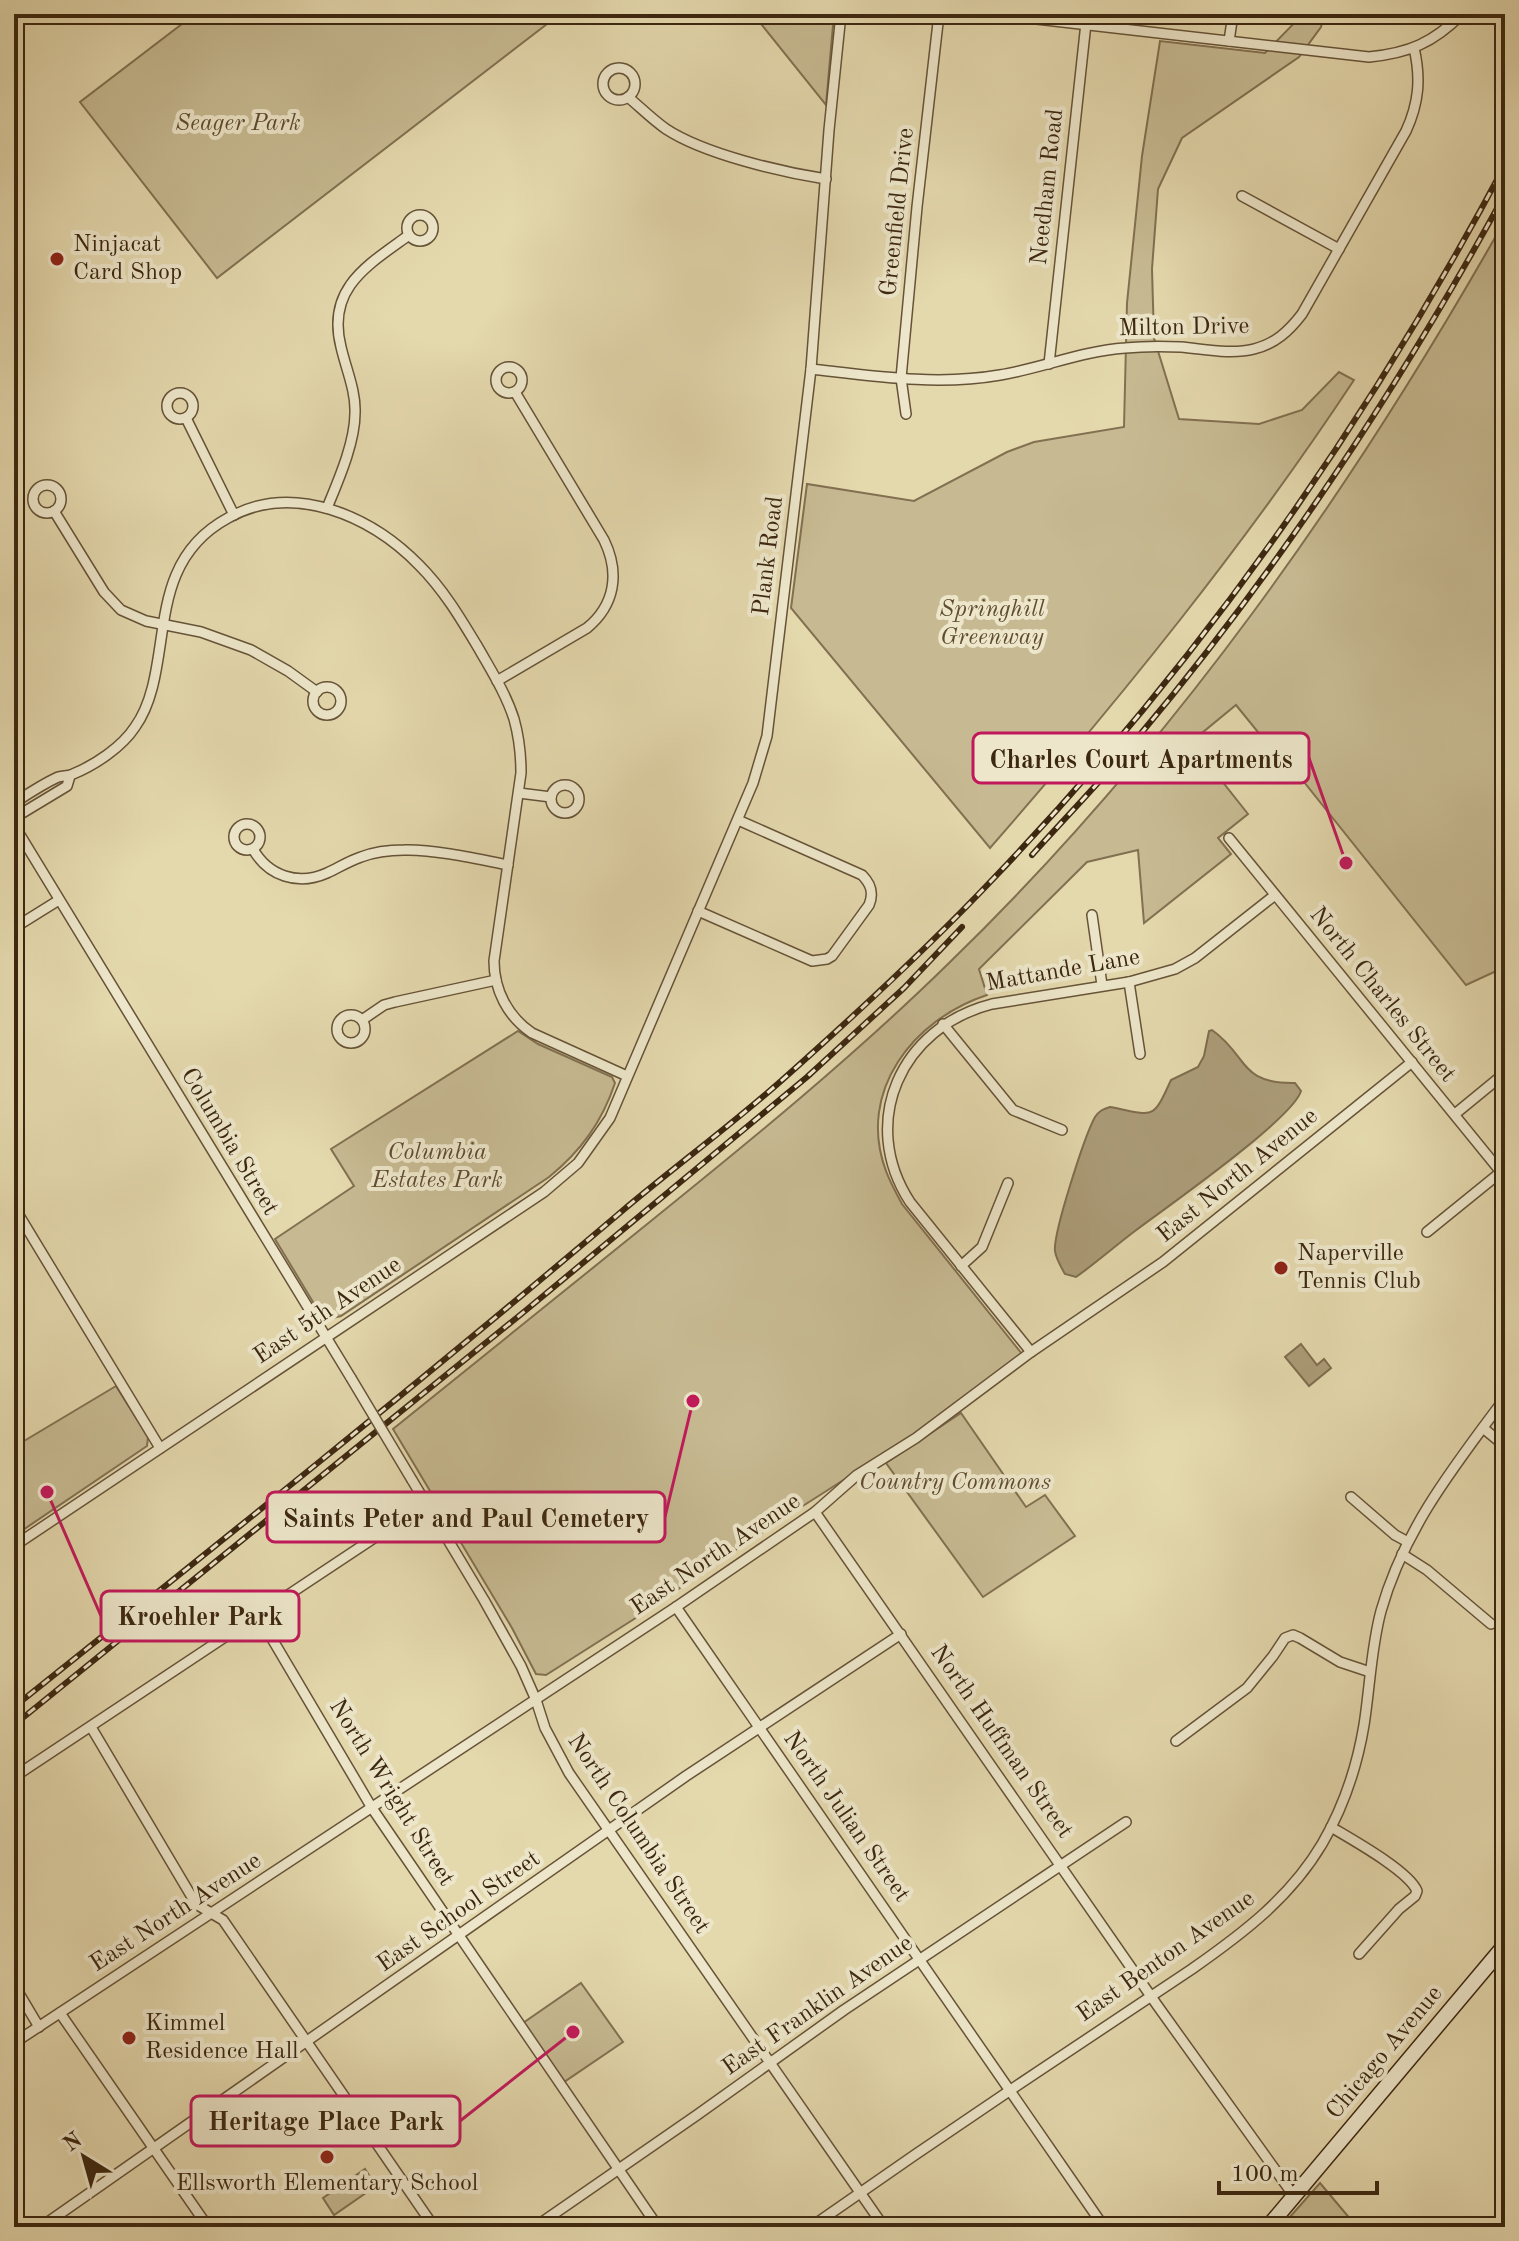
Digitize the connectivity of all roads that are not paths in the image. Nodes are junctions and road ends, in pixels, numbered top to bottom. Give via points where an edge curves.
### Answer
1 (841, 14) edge
2 (939, 14) edge
3 (992, 14) edge
4 (1087, 14) edge
5 (1233, 14) edge
6 (1462, 14) edge
7 (1086, 26) junction
8 (1229, 41) junction
9 (1414, 48) junction
10 (628, 97) dead end
11 (826, 179) junction
12 (1242, 196) dead end
13 (409, 235) dead end
14 (1339, 249) junction
15 (1049, 364) junction
16 (811, 369) junction
17 (901, 378) junction
18 (515, 392) dead end
19 (906, 414) dead end
20 (186, 418) dead end
21 (327, 508) junction
22 (54, 511) dead end
23 (234, 515) junction
24 (163, 624) junction
25 (497, 681) junction
26 (317, 692) dead end
27 (70, 776) junction
28 (519, 793) junction
29 (551, 797) dead end
30 (14, 803) edge
31 (14, 818) edge
32 (738, 820) junction
33 (14, 825) edge
34 (1229, 838) dead end
35 (253, 849) dead end
36 (508, 865) junction
37 (1275, 895) junction
38 (59, 900) junction
39 (698, 911) junction
40 (1092, 915) dead end
41 (14, 928) edge
42 (496, 980) junction
43 (1129, 982) junction
44 (1102, 985) junction
45 (362, 1020) dead end
46 (943, 1024) junction
47 (1140, 1054) dead end
48 (1412, 1062) junction
49 (1505, 1073) edge
50 (627, 1076) junction
51 (1455, 1114) junction
52 (1062, 1130) dead end
53 (1503, 1175) edge
54 (1008, 1183) dead end
55 (14, 1207) edge
56 (1427, 1232) dead end
57 (961, 1266) junction
58 (325, 1337) junction
59 (1031, 1352) junction
60 (1505, 1398) edge
61 (1483, 1428) junction
62 (1505, 1446) edge
63 (160, 1448) junction
64 (412, 1480) joint
65 (1351, 1497) dead end
66 (815, 1512) junction
67 (377, 1536) dead end
68 (1408, 1542) junction
69 (14, 1546) edge
70 (1402, 1554) junction
71 (676, 1607) junction
72 (258, 1615) junction
73 (1491, 1624) dead end
74 (901, 1634) junction
75 (1370, 1672) junction
76 (536, 1700) junction
77 (91, 1727) junction
78 (759, 1727) junction
79 (1176, 1741) dead end
80 (14, 1777) edge
81 (372, 1808) junction
82 (1126, 1822) dead end
83 (1331, 1827) junction
84 (608, 1831) junction
85 (1061, 1865) junction
86 (211, 1914) junction
87 (460, 1936) junction
88 (1505, 1945) edge
89 (1359, 1954) dead end
90 (920, 1959) junction
91 (14, 1985) edge
92 (1151, 1996) junction
93 (60, 2013) junction
94 (39, 2027) junction
95 (14, 2043) edge
96 (306, 2043) junction
97 (769, 2063) junction
98 (1010, 2090) junction
99 (154, 2149) junction
100 (618, 2170) junction
101 (860, 2193) junction
102 (1294, 2196) junction
103 (41, 2227) edge
104 (208, 2227) edge
105 (434, 2227) edge
106 (535, 2227) edge
107 (658, 2227) edge
108 (811, 2227) edge
109 (884, 2227) edge
110 (1104, 2227) edge
111 (1268, 2227) edge

1 - 11 street, Plank Road
2 - 17 street, Greenfield Drive
3 - 7 street
4 - 7 street, Needham Road
5 - 8 street
6 - 9 street
7 - 8 street
7 - 15 street, Needham Road
8 - 9 street via 1357,57
9 - 14 street, Milton Drive via 1419,88 1414,115
10 - 11 street via 689,142
11 - 16 street, Plank Road
12 - 14 street
13 - 21 street via 360,272 343,298 338,334 356,416
14 - 15 street, Milton Drive via 1294,325 1263,346 1242,351 1123,348
15 - 17 street, Milton Drive via 962,380
16 - 17 street, Milton Drive
16 - 32 street, Plank Road via 767,736
17 - 19 street, Greenfield Drive
18 - 25 street via 604,540 614,577 596,621
20 - 23 street
21 - 23 street via 279,502
21 - 25 street via 382,534 425,570
22 - 24 street via 114,605
23 - 24 street via 207,532 182,562
24 - 26 street via 251,650
24 - 27 street via 151,690 139,722 119,745
25 - 28 street via 518,737
27 - 30 street via 59,776
27 - 31 street via 67,786
28 - 29 street
28 - 36 street
32 - 39 street, Plank Road
32 - 39 street via 862,875 872,889 869,905 832,956 819,961
33 - 38 street, Columbia Street
34 - 37 street, North Charles Street
35 - 36 street via 267,868 294,878 314,877 368,855 403,850
36 - 42 street via 495,949
37 - 43 street, Mattande Lane via 1195,958
37 - 48 street, North Charles Street
38 - 41 street
38 - 58 street, Columbia Street
39 - 50 street, Plank Road
40 - 44 street
42 - 45 street via 384,1005
42 - 50 street via 508,1009 525,1029
43 - 44 street, Mattande Lane
43 - 47 street
44 - 46 street, Mattande Lane via 971,1009
46 - 52 street via 1013,1110
46 - 57 street, Mattande Lane via 919,1047 899,1078 886,1135 902,1189
48 - 51 street, North Charles Street
48 - 59 street, East North Avenue via 1163,1262
49 - 51 street
50 - 58 street, East 5th Avenue via 602,1132 571,1171
51 - 53 street, North Charles Street
53 - 56 street
54 - 57 street via 982,1247
55 - 63 street
57 - 59 street, Mattande Lane
58 - 63 street, East 5th Avenue
58 - 64 street, Columbia Street, bridge
59 - 66 street, East North Avenue via 857,1475
60 - 61 street, East Benton Avenue
61 - 62 street
61 - 68 street, East Benton Avenue
63 - 69 street, East 5th Avenue
64 - 76 street, North Columbia Street
65 - 68 street
66 - 71 street, East North Avenue
66 - 74 street, North Huffman Street
67 - 72 street
68 - 70 street, East Benton Avenue
70 - 73 street
70 - 75 street, East Benton Avenue via 1380,1614
71 - 76 street, East North Avenue
71 - 78 street, North Julian Street
72 - 77 street
72 - 81 street, North Wright Street
74 - 78 street, East School Street
74 - 85 street, North Huffman Street
75 - 79 street via 1293,1635 1285,1638 1247,1688
75 - 83 street, East Benton Avenue via 1355,1763
76 - 81 street, East North Avenue
76 - 84 street, North Columbia Street via 569,1773
77 - 80 street
77 - 86 street via 196,1904
78 - 84 street, East School Street
78 - 90 street, North Julian Street
81 - 86 street, East North Avenue
81 - 87 street, North Wright Street
82 - 85 street, East Franklin Avenue
83 - 89 street via 1400,1872 1417,1891
83 - 92 street, East Benton Avenue via 1293,1885 1259,1920
84 - 87 street, East School Street
84 - 97 street, North Columbia Street
85 - 90 street, East Franklin Avenue
85 - 92 street, North Huffman Street
86 - 93 street, East North Avenue
86 - 96 street via 223,1920
87 - 96 street, East School Street
87 - 100 street, North Wright Street
88 - 102 main road, Chicago Avenue
90 - 97 street, East Franklin Avenue
90 - 98 street, North Julian Street
91 - 94 street
92 - 98 street, East Benton Avenue
92 - 102 street, North Huffman Street
93 - 94 street, East North Avenue
93 - 99 street
94 - 95 street, East North Avenue
96 - 99 street, East School Street
96 - 105 street
97 - 100 street, East Franklin Avenue
97 - 101 street, North Columbia Street
98 - 101 street, East Benton Avenue
98 - 110 street, North Julian Street
99 - 103 street, East School Street
99 - 104 street
100 - 106 street, East Franklin Avenue
100 - 107 street, North Wright Street
101 - 108 street, East Benton Avenue
101 - 109 street, North Columbia Street
102 - 111 main road, Chicago Avenue

